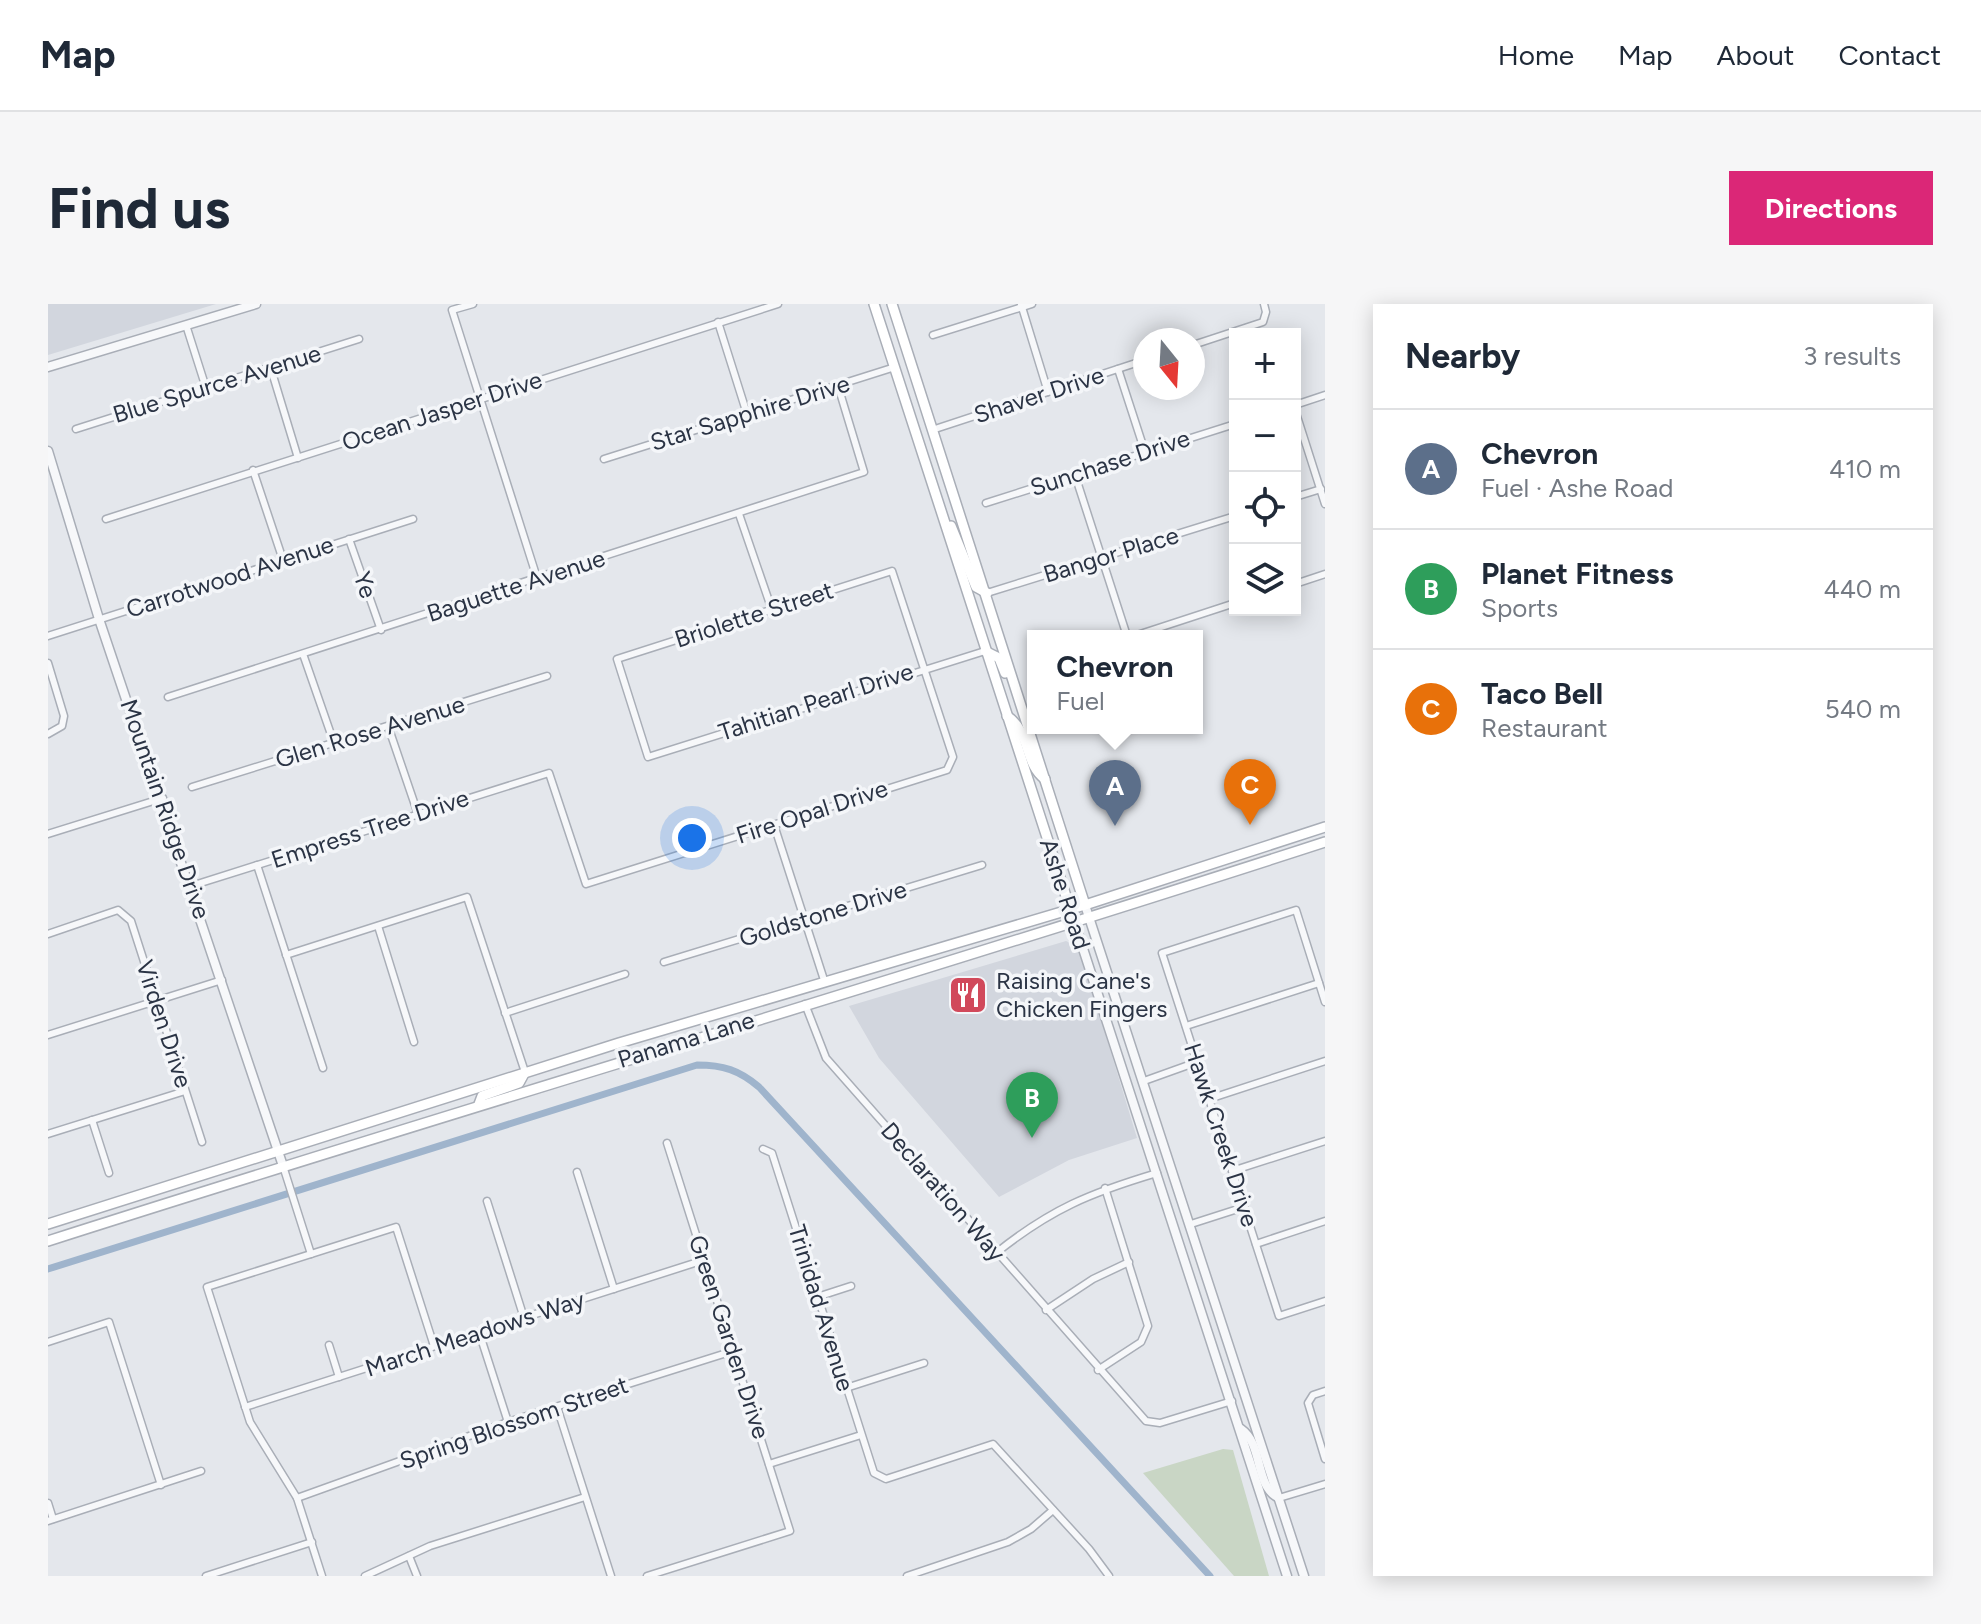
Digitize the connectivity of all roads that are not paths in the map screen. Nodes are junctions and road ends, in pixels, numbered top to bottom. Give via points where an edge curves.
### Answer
1 (256, 304) edge
2 (473, 304) edge
3 (778, 304) edge
4 (874, 304) edge
5 (892, 304) edge
6 (1032, 304) edge
7 (1264, 304) edge
8 (1022, 306) edge
9 (718, 322) junction
10 (186, 325) junction
11 (933, 335) dead end
12 (359, 339) dead end
13 (1205, 341) edge
14 (1133, 364) edge
15 (48, 367) edge
16 (895, 367) junction
17 (271, 369) junction
18 (1118, 369) junction
19 (838, 386) junction
20 (206, 388) junction
21 (1048, 392) junction
22 (1325, 395) edge
23 (481, 399) junction
24 (1301, 405) edge
25 (747, 414) junction
26 (1229, 426) edge
27 (1301, 426) edge
28 (76, 429) dead end
29 (932, 430) junction
30 (48, 451) edge
31 (1145, 452) junction
32 (298, 458) junction
33 (604, 459) dead end
34 (253, 470) junction
35 (1075, 475) junction
36 (1321, 489) junction
37 (1301, 495) edge
38 (986, 503) dead end
39 (1325, 504) edge
40 (739, 514) junction
41 (944, 517) junction
42 (1229, 518) edge
43 (106, 519) dead end
44 (413, 519) dead end
45 (349, 539) junction
46 (1102, 558) junction
47 (283, 560) junction
48 (1325, 574) edge
49 (537, 578) junction
50 (1301, 582) edge
51 (987, 593) junction
52 (1229, 605) edge
53 (772, 610) junction
54 (99, 619) junction
55 (381, 630) junction
56 (1125, 630) edge
57 (1152, 630) edge
58 (48, 636) edge
59 (985, 651) junction
60 (303, 654) junction
61 (48, 663) edge
62 (924, 667) junction
63 (547, 676) dead end
64 (168, 697) dead end
65 (1023, 712) junction
66 (1007, 716) junction
67 (1027, 724) edge
68 (388, 726) junction
69 (48, 734) edge
70 (1030, 734) edge
71 (334, 743) junction
72 (648, 757) joint
73 (1046, 780) junction
74 (192, 787) dead end
75 (163, 798) junction
76 (418, 814) junction
77 (774, 825) junction
78 (1325, 827) edge
79 (48, 834) edge
80 (1325, 842) edge
81 (257, 865) junction
82 (982, 865) dead end
83 (586, 884) joint
84 (191, 886) junction
85 (1085, 905) junction
86 (1070, 910) junction
87 (804, 919) junction
88 (1090, 919) junction
89 (1075, 924) junction
90 (378, 926) junction
91 (48, 934) edge
92 (286, 955) junction
93 (664, 962) dead end
94 (625, 974) dead end
95 (222, 980) junction
96 (825, 983) junction
97 (1319, 983) junction
98 (156, 1001) junction
99 (1325, 1002) edge
100 (805, 1004) junction
101 (505, 1013) junction
102 (1186, 1026) junction
103 (48, 1035) edge
104 (414, 1042) dead end
105 (1325, 1061) edge
106 (1197, 1062) junction
107 (323, 1068) dead end
108 (525, 1072) junction
109 (1144, 1081) junction
110 (185, 1091) junction
111 (1209, 1099) junction
112 (479, 1104) junction
113 (92, 1120) junction
114 (48, 1134) edge
115 (1325, 1141) edge
116 (202, 1142) dead end
117 (667, 1143) dead end
118 (763, 1149) dead end
119 (278, 1150) junction
120 (283, 1166) junction
121 (1232, 1171) junction
122 (577, 1172) dead end
123 (109, 1173) dead end
124 (1157, 1173) junction
125 (1105, 1188) junction
126 (487, 1201) dead end
127 (1244, 1207) junction
128 (1325, 1221) edge
129 (48, 1224) edge
130 (1191, 1224) junction
131 (48, 1241) edge
132 (1256, 1244) junction
133 (996, 1253) junction
134 (311, 1254) junction
135 (704, 1260) junction
136 (1129, 1262) junction
137 (851, 1286) dead end
138 (614, 1289) junction
139 (817, 1297) junction
140 (1325, 1301) edge
141 (1046, 1310) junction
142 (524, 1318) junction
143 (479, 1332) junction
144 (48, 1342) edge
145 (329, 1345) dead end
146 (434, 1346) junction
147 (733, 1351) junction
148 (924, 1363) dead end
149 (1098, 1370) junction
150 (339, 1377) junction
151 (846, 1388) junction
152 (1325, 1391) edge
153 (1232, 1401) junction
154 (245, 1407) junction
155 (557, 1407) junction
156 (508, 1422) junction
157 (1240, 1428) junction
158 (861, 1435) junction
159 (1325, 1459) edge
160 (769, 1464) junction
161 (201, 1471) dead end
162 (1325, 1484) edge
163 (161, 1485) junction
164 (585, 1497) junction
165 (297, 1498) junction
166 (1279, 1498) junction
167 (48, 1503) edge
168 (1053, 1510) junction
169 (50, 1520) edge
170 (312, 1542) junction
171 (409, 1556) junction
172 (660, 1574) edge
173 (907, 1575) edge
174 (206, 1576) edge
175 (322, 1576) edge
176 (365, 1576) edge
177 (417, 1576) edge
178 (611, 1576) edge
179 (647, 1576) edge
180 (1109, 1576) edge
181 (1287, 1576) edge
182 (1304, 1576) edge

1 - 10 street
2 - 23 street via 452,310
3 - 9 street, Ocean Jasper Drive
4 - 16 main road, Ashe Road
5 - 29 main road, Ashe Road
6 - 8 street
7 - 13 street via 1263,322
8 - 11 street
8 - 21 street
9 - 23 street, Ocean Jasper Drive
9 - 25 street
10 - 15 street
10 - 20 street
12 - 17 street, Blue Spurce Avenue
14 - 18 street, Shaver Drive
16 - 19 street, Star Sapphire Drive
16 - 41 main road, Ashe Road
17 - 20 street, Blue Spurce Avenue
17 - 32 street
18 - 21 street, Shaver Drive
18 - 31 street
19 - 25 street, Star Sapphire Drive
19 - 40 street, Baguette Avenue via 864,472
20 - 28 street, Blue Spurce Avenue
21 - 29 street, Shaver Drive
22 - 24 street
23 - 32 street, Ocean Jasper Drive
23 - 49 street
25 - 33 street, Star Sapphire Drive
26 - 31 street, Sunchase Drive
27 - 36 street
29 - 51 main road, Ashe Road
30 - 54 street, Mountain Ridge Drive
31 - 35 street, Sunchase Drive
32 - 34 street, Ocean Jasper Drive
34 - 43 street, Ocean Jasper Drive
34 - 47 street
35 - 38 street, Sunchase Drive
35 - 46 street
36 - 37 street
36 - 39 street
40 - 49 street, Baguette Avenue
40 - 53 street
41 - 51 main road via 976,587
41 - 59 main road, Ashe Road
42 - 46 street, Bangor Place
44 - 45 street, Carrotwood Avenue
45 - 47 street, Carrotwood Avenue
45 - 55 street, Ye
46 - 51 street, Bangor Place
46 - 56 street
47 - 54 street, Carrotwood Avenue
48 - 50 street
49 - 55 street, Baguette Avenue
51 - 65 main road, Ashe Road
52 - 57 street
53 - 62 street, Briolette Street via 892,571
53 - 72 street, Briolette Street via 617,659
54 - 58 street, Carrotwood Avenue
54 - 75 street, Mountain Ridge Drive
55 - 60 street, Baguette Avenue
59 - 62 street, Tahitian Pearl Drive
59 - 65 main road via 999,658 1014,702
59 - 66 main road, Ashe Road
60 - 64 street, Baguette Avenue
60 - 71 street
61 - 69 street via 64,716 62,726
62 - 72 street, Tahitian Pearl Drive
62 - 77 street, Fire Opal Drive via 953,757 947,770
63 - 68 street, Glen Rose Avenue
65 - 67 main road, Ashe Road
66 - 73 main road via 1020,726 1037,773
66 - 86 main road, Ashe Road
68 - 71 street, Glen Rose Avenue
68 - 76 street
70 - 73 main road, Ashe Road
71 - 74 street, Glen Rose Avenue
73 - 85 main road, Ashe Road
75 - 79 street
75 - 84 street, Mountain Ridge Drive
76 - 81 street, Empress Tree Drive
76 - 83 street, Empress Tree Drive via 549,773
77 - 83 street, Fire Opal Drive
77 - 87 street
78 - 85 main road, Panama Lane
80 - 88 main road, Panama Lane
81 - 84 street, Empress Tree Drive
81 - 92 street
82 - 87 street, Goldstone Drive
84 - 95 street, Mountain Ridge Drive
85 - 86 main road, Panama Lane
85 - 88 street, Ashe Road
86 - 89 main road, Ashe Road
86 - 96 main road, Panama Lane
87 - 93 street, Goldstone Drive
87 - 96 street
88 - 89 main road, Panama Lane
88 - 109 street, Ashe Road
89 - 100 main road, Panama Lane
89 - 124 street, Ashe Road
90 - 92 street
90 - 101 street via 467,897
90 - 104 street
91 - 98 street, Virden Drive via 118,910 131,921
92 - 107 street
94 - 101 street
95 - 98 street
95 - 119 street, Mountain Ridge Drive
96 - 100 main road
96 - 108 main road, Panama Lane
97 - 99 street
97 - 102 street
97 - 102 street, Hawk Creek Drive via 1296,910 1162,953
98 - 103 street
98 - 110 street, Virden Drive
100 - 112 main road, Panama Lane
100 - 133 street, Declaration Way via 826,1058
101 - 108 street
102 - 106 street, Hawk Creek Drive
105 - 111 street
106 - 109 street
106 - 111 street, Hawk Creek Drive
108 - 112 main road via 519,1083 482,1096
108 - 119 main road, Panama Lane
109 - 130 street, Ashe Road
110 - 113 street
110 - 116 street, Virden Drive
111 - 121 street, Hawk Creek Drive
112 - 120 main road, Panama Lane
113 - 114 street
113 - 123 street
115 - 121 street
117 - 135 street, Green Garden Drive
118 - 139 street, Trinidad Avenue via 772,1153
119 - 120 street, Mountain Ridge Drive
119 - 129 main road, Panama Lane
120 - 131 main road, Panama Lane
120 - 134 street
121 - 127 street, Hawk Creek Drive
122 - 138 street
124 - 125 street
124 - 153 street, Ashe Road
125 - 133 street via 1039,1219
125 - 136 street
126 - 142 street
127 - 130 street
127 - 132 street, Hawk Creek Drive
128 - 132 street
130 - 166 street, Ashe Road
132 - 140 street, Hawk Creek Drive via 1279,1316
133 - 141 street, Declaration Way
134 - 146 street via 396,1227
134 - 154 street via 207,1287
135 - 138 street, March Meadows Way
135 - 147 street, Green Garden Drive
136 - 141 street
136 - 149 street via 1148,1326 1146,1336
137 - 139 street
138 - 142 street, March Meadows Way
139 - 151 street, Trinidad Avenue
141 - 149 street, Declaration Way
142 - 143 street, March Meadows Way
143 - 146 street, March Meadows Way
143 - 156 street
144 - 163 street via 109,1322
145 - 150 street
146 - 150 street, March Meadows Way
147 - 155 street, Spring Blossom Street
147 - 160 street, Green Garden Drive
148 - 151 street
149 - 153 street, Declaration Way via 1146,1421 1160,1423
150 - 154 street, March Meadows Way
151 - 158 street, Trinidad Avenue
152 - 159 street via 1308,1403
153 - 157 street, Ashe Road
154 - 165 street via 256,1437
155 - 156 street, Spring Blossom Street
155 - 164 street
156 - 165 street, Spring Blossom Street
157 - 166 street via 1250,1438 1269,1490
157 - 181 street, Ashe Road
158 - 160 street
158 - 168 street, Trinidad Avenue via 874,1473 886,1479 993,1444
160 - 172 street, Green Garden Drive via 790,1531
161 - 163 street
162 - 166 street
163 - 169 street
164 - 171 street
164 - 178 street
165 - 170 street
166 - 182 street, Ashe Road
167 - 169 street
168 - 173 street via 1008,1542
168 - 180 street
170 - 174 street
170 - 175 street
171 - 176 street
171 - 177 street
172 - 179 street

